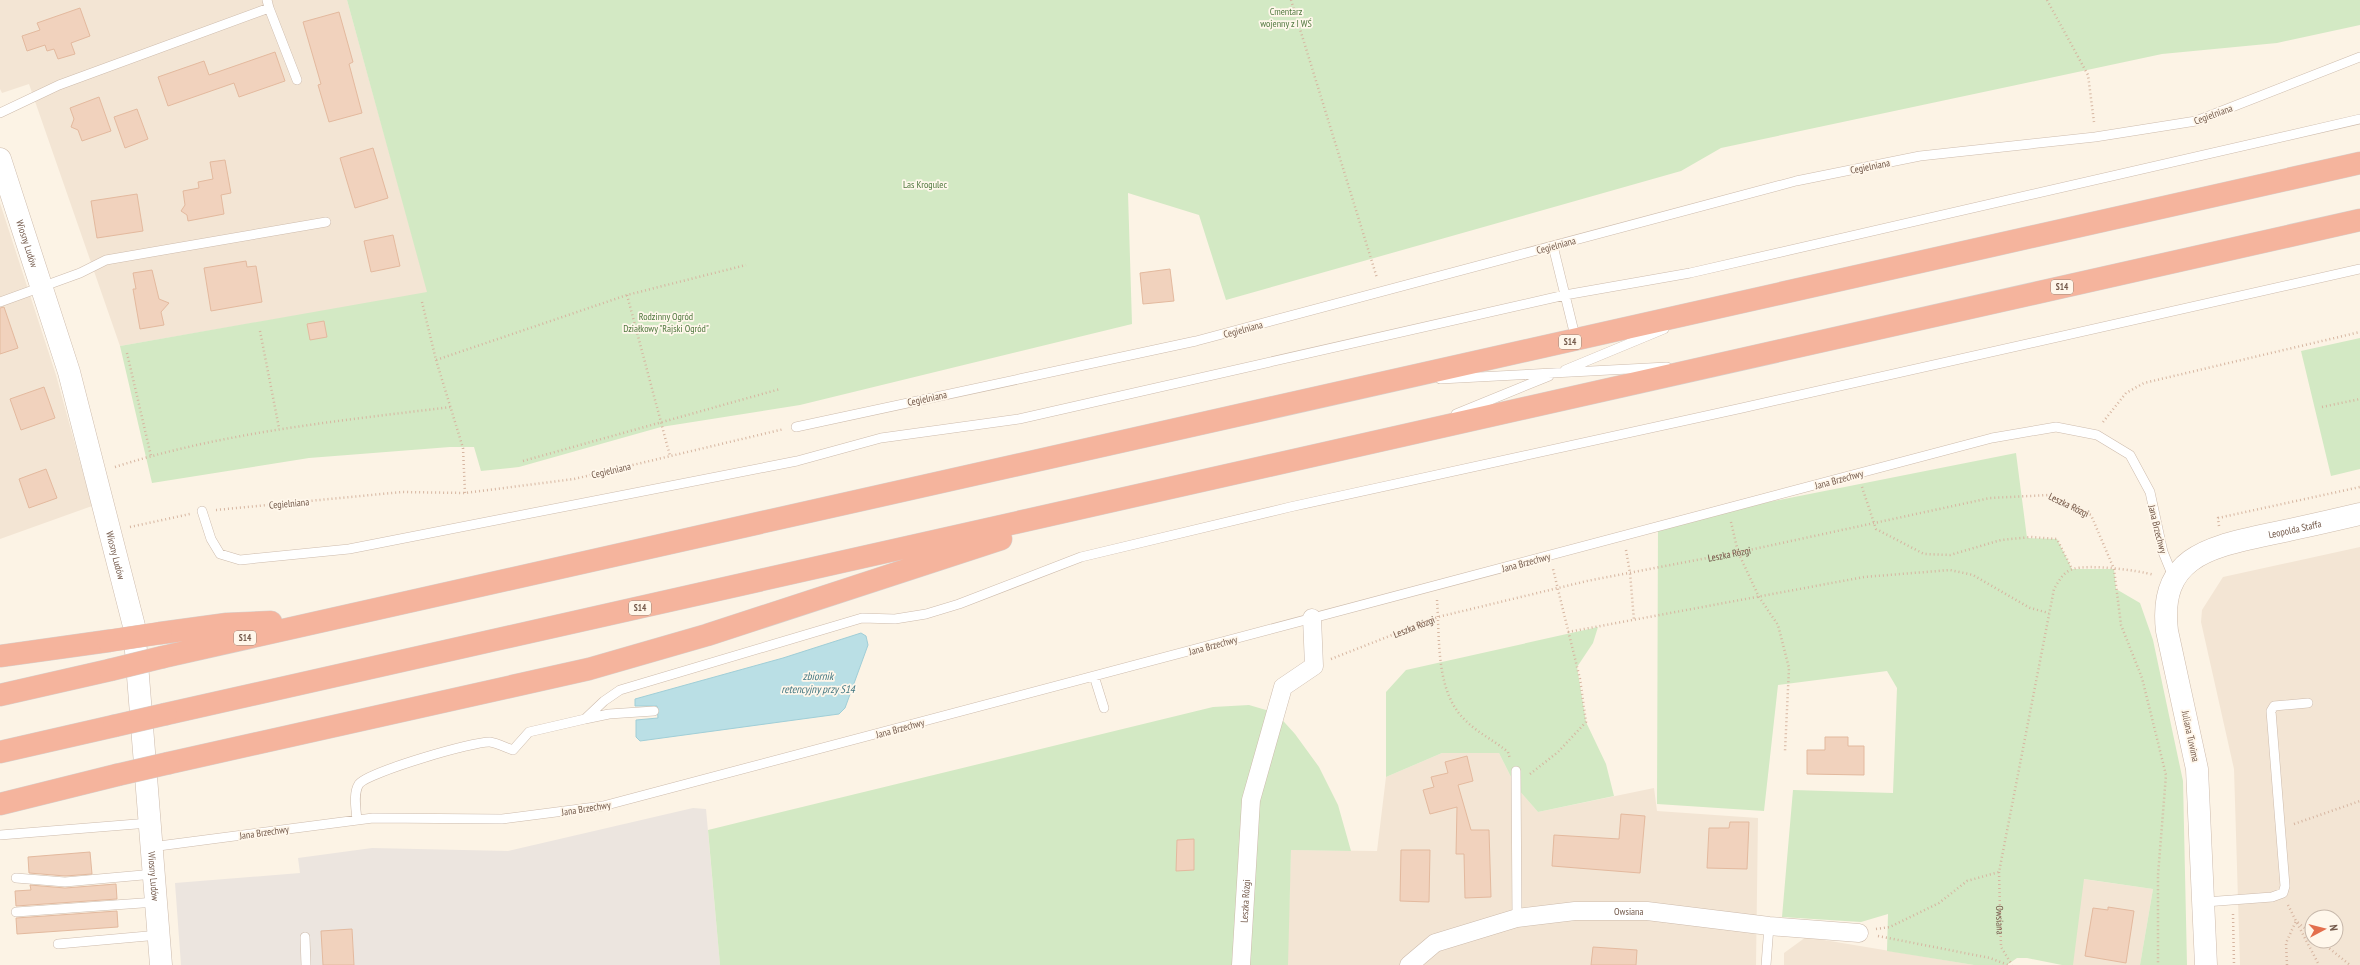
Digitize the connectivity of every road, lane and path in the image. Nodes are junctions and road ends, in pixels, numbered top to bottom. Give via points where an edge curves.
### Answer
1 (1291, 0) edge
2 (2047, 0) edge
3 (268, 4) edge
4 (2360, 56) edge
5 (297, 80) dead end
6 (0, 114) edge
7 (2360, 119) edge
8 (2095, 137) junction
9 (0, 159) edge
10 (2360, 163) edge
11 (2360, 220) edge
12 (326, 222) dead end
13 (1553, 246) junction
14 (746, 266) dead end
15 (2360, 269) edge
16 (43, 287) junction
17 (1381, 292) junction
18 (627, 295) junction
19 (1565, 295) junction
20 (0, 302) edge
21 (422, 302) dead end
22 (1711, 310) junction
23 (260, 331) dead end
24 (2360, 332) edge
25 (1576, 340) junction
26 (127, 353) dead end
27 (436, 360) junction
28 (1723, 364) junction
29 (1557, 373) junction
30 (1391, 382) junction
31 (780, 389) dead end
32 (2360, 399) edge
33 (451, 407) junction
34 (2322, 407) dead end
35 (661, 423) junction
36 (796, 427) joint
37 (279, 428) junction
38 (2097, 435) junction
39 (1405, 436) junction
40 (151, 456) junction
41 (670, 456) junction
42 (524, 461) dead end
43 (95, 474) junction
44 (1858, 474) junction
45 (465, 493) junction
46 (1114, 501) junction
47 (1728, 508) junction
48 (202, 511) junction
49 (2360, 514) edge
50 (1875, 524) junction
51 (110, 531) junction
52 (1623, 536) junction
53 (2230, 543) joint
54 (1738, 552) junction
55 (1550, 555) junction
56 (2072, 569) junction
57 (2114, 569) junction
58 (1630, 573) junction
59 (2174, 580) junction
60 (1436, 585) junction
61 (1556, 588) junction
62 (1759, 597) junction
63 (2049, 613) junction
64 (1438, 617) junction
65 (1312, 618) junction
66 (328, 619) junction
67 (1634, 620) junction
68 (1568, 632) junction
69 (0, 656) edge
70 (1314, 666) junction
71 (1094, 676) junction
72 (0, 695) edge
73 (2308, 703) dead end
74 (1104, 708) dead end
75 (654, 711) dead end
76 (585, 719) junction
77 (1785, 751) dead end
78 (0, 752) edge
79 (1516, 771) joint
80 (1516, 787) junction
81 (2360, 801) edge
82 (0, 804) edge
83 (357, 820) junction
84 (149, 823) junction
85 (2280, 829) junction
86 (0, 835) edge
87 (151, 847) junction
88 (1999, 872) junction
89 (154, 874) junction
90 (16, 878) dead end
91 (2283, 893) junction
92 (2232, 900) junction
93 (156, 902) junction
94 (2205, 902) junction
95 (16, 912) dead end
96 (1517, 918) junction
97 (2296, 921) junction
98 (1769, 926) junction
99 (2304, 928) edge
100 (1859, 933) junction
101 (159, 934) junction
102 (305, 936) dead end
103 (58, 944) dead end
104 (2330, 949) edge
105 (161, 965) edge
106 (306, 965) edge
107 (1241, 965) edge
108 (1409, 965) edge
109 (1766, 965) edge
110 (2008, 965) edge
111 (2012, 965) edge
112 (2158, 965) edge
113 (2206, 965) edge
114 (2234, 965) edge
115 (2287, 965) edge
116 (2318, 965) edge
117 (2350, 965) edge

1 - 17 path
2 - 8 path via 2088,75
3 - 5 lane
3 - 6 lane via 59,85
4 - 8 lane, Cegielniana via 2196,121
7 - 19 lane via 1698,271
8 - 13 lane, Cegielniana via 1904,159 1796,181
9 - 16 street, Wiosny Ludów
10 - 22 highway, S14
11 - 28 highway, S14
12 - 16 lane via 106,260
13 - 17 lane, Cegielniana
13 - 19 lane
14 - 18 path
15 - 76 lane via 1290,507 1081,557 960,604 926,614 895,619 862,618 620,690
16 - 20 lane
16 - 43 street, Wiosny Ludów via 70,372
17 - 36 lane, Cegielniana via 1196,341
18 - 27 path
18 - 35 path
19 - 25 lane
19 - 48 lane via 1019,419 881,438 797,461 349,549 240,560 220,554 211,539
21 - 27 path
22 - 25 highway, S14
22 - 29 lane
23 - 37 path
24 - 38 path via 2144,383 2126,393 2106,416
25 - 30 highway, S14
26 - 40 path
27 - 33 path
28 - 29 lane
28 - 39 highway, S14
29 - 30 lane
29 - 39 lane
30 - 66 highway, S14
31 - 35 path
32 - 34 path
33 - 37 path
33 - 45 path via 462,448
35 - 41 path
35 - 42 path
36 - 41 path, Cegielniana
37 - 40 path
38 - 44 lane, Jana Brzechwy via 2056,426 1992,438
38 - 59 lane, Jana Brzechwy via 2130,455 2150,492 2163,552
39 - 46 highway, S14
40 - 43 path
41 - 45 path, Cegielniana via 574,479
43 - 51 street, Wiosny Ludów
44 - 47 lane, Jana Brzechwy
44 - 50 path
45 - 48 path, Cegielniana via 402,492
46 - 78 highway, S14, bridge
46 - 82 highway, bridge via 707,635 589,668
47 - 52 lane, Jana Brzechwy
47 - 54 path
48 - 51 path, Cegielniana
49 - 53 street, Leopolda Staffa
50 - 54 path, Leszka Rózgi
50 - 56 path via 1876,529 1924,554 1950,555 2002,540 2031,537 2057,539
50 - 57 path, Leszka Rózgi via 1990,498 2049,495 2091,515
51 - 84 street, Wiosny Ludów via 134,626
52 - 55 lane, Jana Brzechwy
52 - 58 path
53 - 59 street, Juliana Tuwima via 2199,554
54 - 58 path, Leszka Rózgi
54 - 62 path
55 - 60 lane, Jana Brzechwy
55 - 61 path
56 - 57 path
56 - 63 path, Owsiana via 2062,575 2054,589
57 - 59 path via 2142,571
57 - 112 path, Leszka Rózgi via 2120,625 2142,678 2166,775 2158,875
58 - 61 path, Leszka Rózgi
58 - 67 path
59 - 94 street, Juliana Tuwima via 2168,599 2166,622 2197,769
60 - 64 path
60 - 65 lane, Jana Brzechwy
61 - 64 path, Leszka Rózgi
61 - 68 path
62 - 63 path via 1864,577 1950,570 1973,575 2030,608
62 - 67 path
62 - 77 path via 1778,625 1789,668
63 - 88 path, Owsiana
64 - 70 path, Leszka Rózgi
64 - 79 path via 1442,673 1452,705 1467,722 1508,752
65 - 70 street
65 - 71 lane, Jana Brzechwy
66 - 69 highway, bridge via 227,624
66 - 72 highway, S14, bridge
67 - 68 path
68 - 80 path via 1580,679 1586,722 1558,752
70 - 107 street, Leszka Rózgi via 1283,688 1251,800
71 - 74 lane
71 - 83 lane, Jana Brzechwy via 603,806 502,819
73 - 85 lane via 2274,706 2271,711
75 - 76 lane via 609,714
76 - 83 lane via 529,732 513,750 490,742 400,764 368,777 359,784 355,798
79 - 80 lane
80 - 96 lane
81 - 85 path
83 - 87 lane, Jana Brzechwy
84 - 86 lane
84 - 87 street, Wiosny Ludów
85 - 91 lane via 2285,886
87 - 89 street, Wiosny Ludów
88 - 100 path via 1967,881 1939,903 1890,927
88 - 111 path, Owsiana via 2001,947
89 - 90 lane via 65,882
89 - 93 street, Wiosny Ludów
91 - 92 lane via 2272,897
91 - 97 path
92 - 94 lane
92 - 114 path
93 - 95 lane
93 - 101 street, Wiosny Ludów
94 - 113 street, Juliana Tuwima
96 - 98 street, Owsiana via 1575,911 1647,911
96 - 108 street, Owsiana via 1435,943
97 - 99 path
97 - 115 path via 2286,943
97 - 116 path
98 - 100 street, Owsiana
98 - 109 lane
100 - 110 path via 1990,958
101 - 103 lane
101 - 105 street, Wiosny Ludów
102 - 106 lane
104 - 117 path

